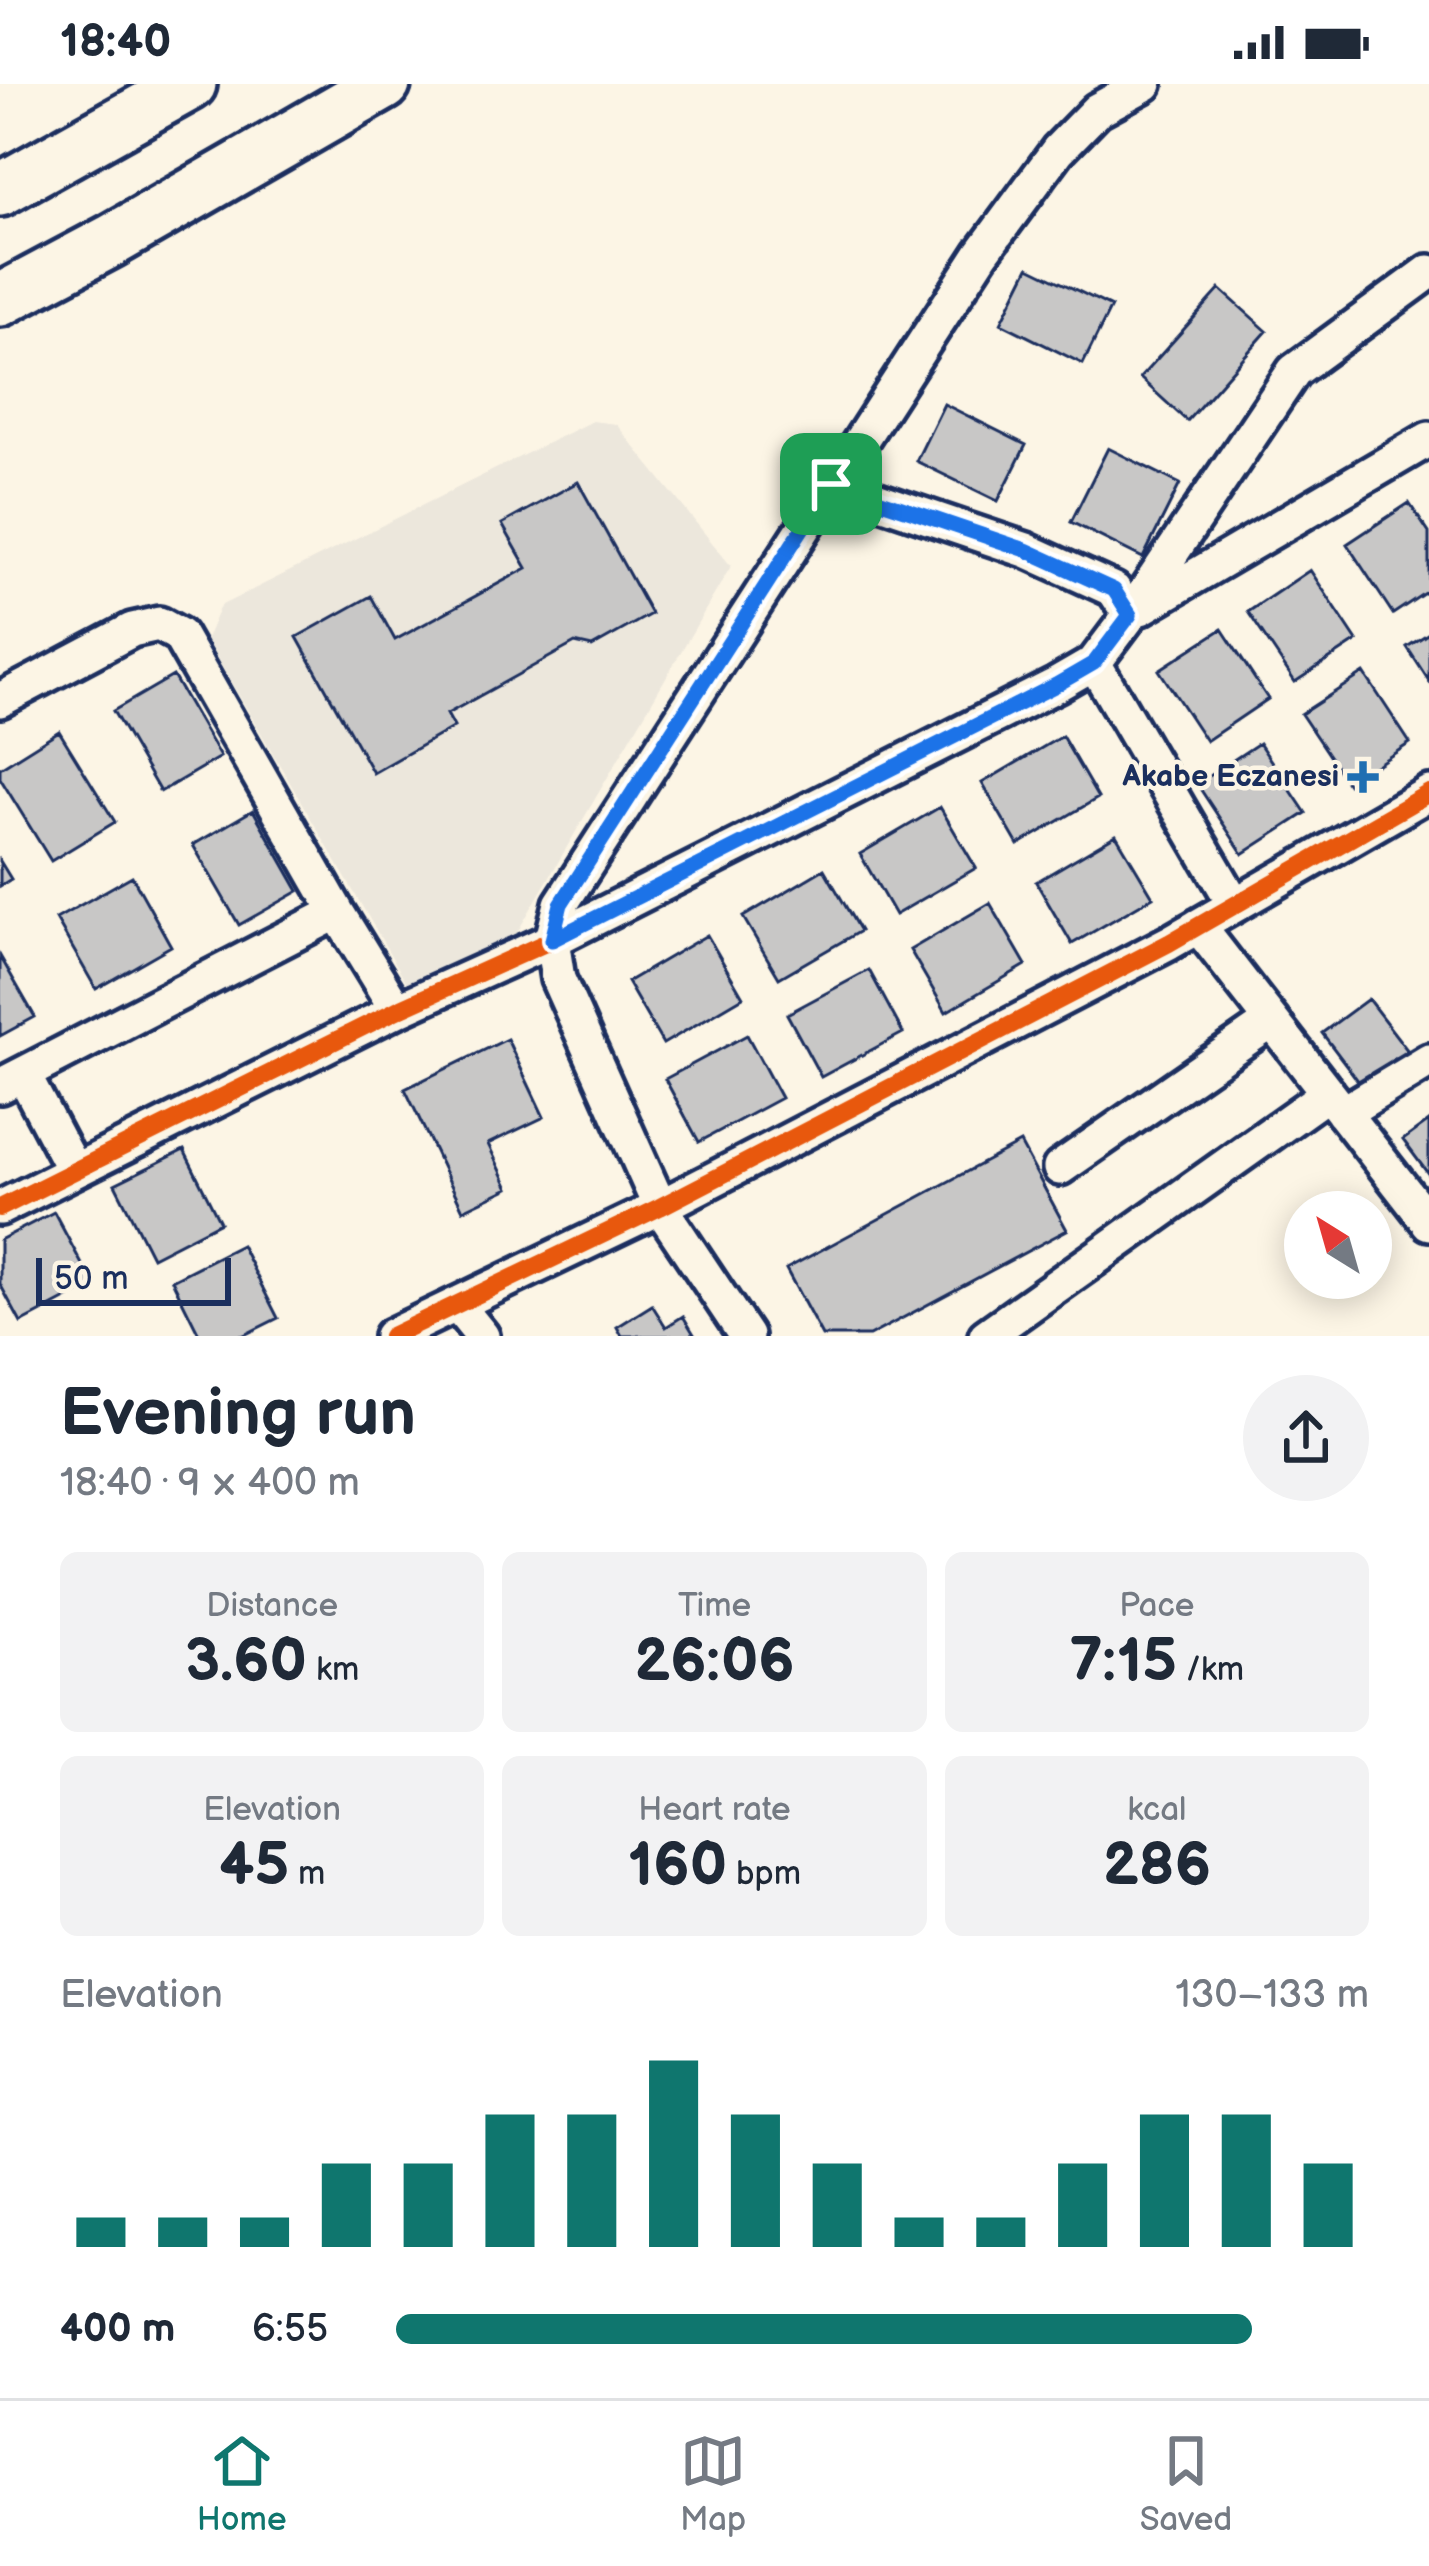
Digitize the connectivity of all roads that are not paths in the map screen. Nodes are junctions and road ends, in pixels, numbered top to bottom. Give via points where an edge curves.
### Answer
1 (190, 84) edge
2 (384, 84) edge
3 (1145, 84) edge
4 (0, 190) edge
5 (1429, 272) edge
6 (0, 300) edge
7 (1429, 439) edge
8 (831, 484) junction
9 (1130, 615) junction
10 (1094, 663) junction
11 (0, 700) edge
12 (1429, 794) edge
13 (1235, 905) junction
14 (337, 912) junction
15 (1198, 926) junction
16 (552, 940) junction
17 (397, 1010) junction
18 (1272, 1022) junction
19 (1429, 1061) edge
20 (12, 1080) edge
21 (1335, 1103) junction
22 (1060, 1168) dead end
23 (74, 1171) junction
24 (660, 1207) junction
25 (0, 1208) edge
26 (1429, 1223) edge
27 (457, 1304) junction
28 (391, 1336) edge
29 (482, 1336) edge
30 (746, 1336) edge
31 (986, 1336) edge

1 - 4 highway
2 - 6 highway
3 - 8 street via 1097,110 1058,150
5 - 9 street via 1294,371
7 - 9 street
8 - 9 street via 1026,550 1114,590
8 - 16 street via 561,904
9 - 10 street
10 - 13 street
10 - 16 street
11 - 14 street via 132,630 159,624 179,635
12 - 13 street
13 - 15 street
14 - 17 street
14 - 20 street
15 - 18 street
15 - 24 street
16 - 17 street
16 - 24 street via 558,979
17 - 23 street
18 - 21 street
18 - 22 street
19 - 21 street
20 - 23 street
21 - 26 street
21 - 31 street
23 - 25 street
24 - 27 street
24 - 30 street
27 - 28 street
27 - 29 street

